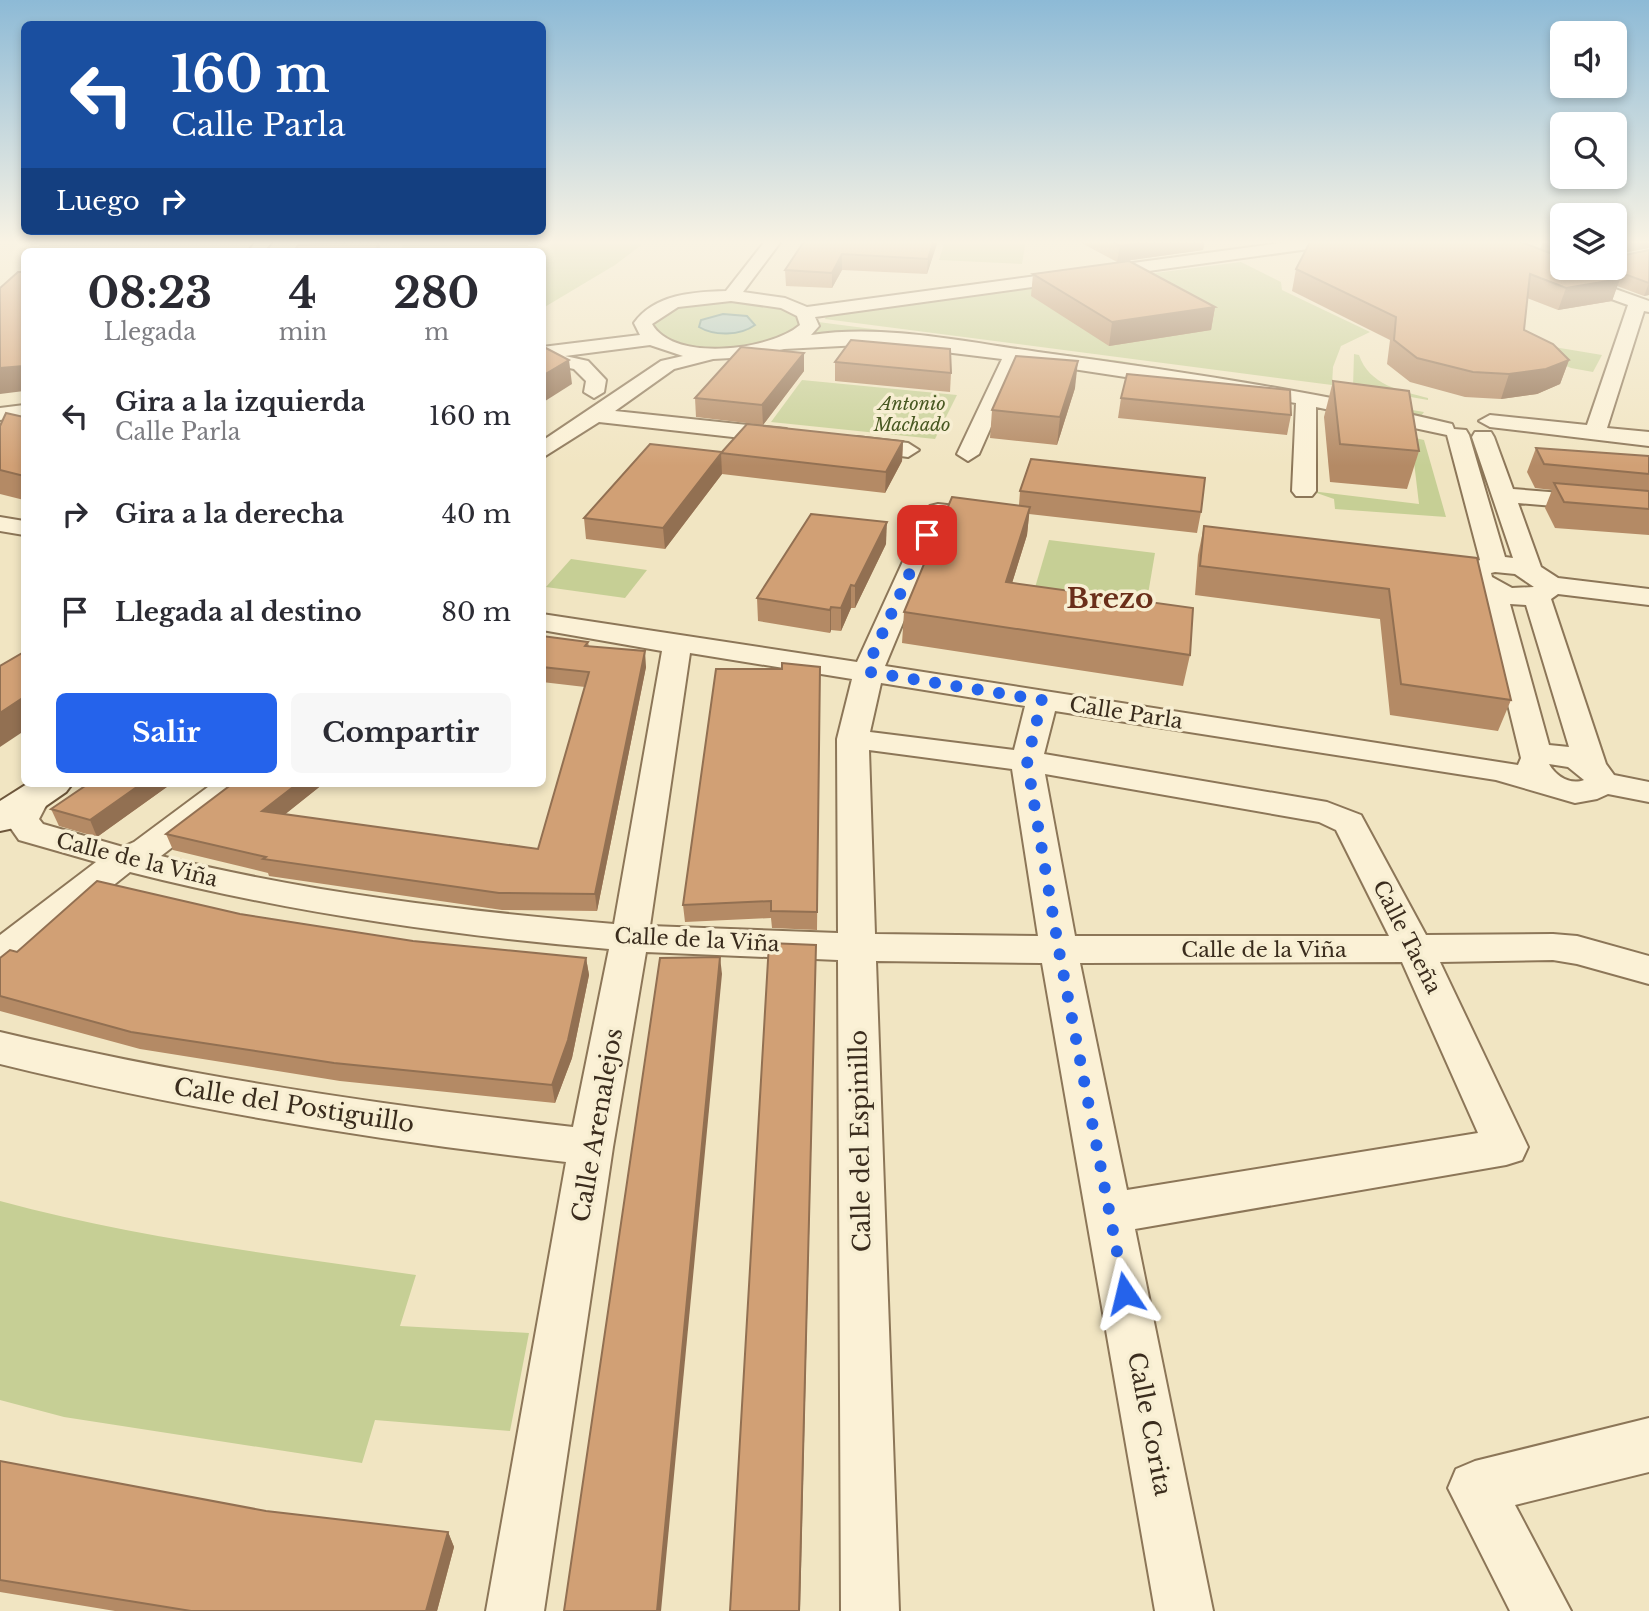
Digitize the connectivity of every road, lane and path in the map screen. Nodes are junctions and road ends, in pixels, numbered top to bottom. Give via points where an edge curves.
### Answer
1 (649, 315) edge
2 (813, 315) edge
3 (1640, 315) edge
4 (807, 316) junction
5 (651, 338) junction
6 (546, 343) edge
7 (785, 344) junction
8 (546, 354) edge
9 (729, 354) junction
10 (1013, 355) junction
11 (546, 356) edge
12 (594, 392) junction
13 (1306, 399) junction
14 (21, 401) edge
15 (0, 403) edge
16 (21, 411) edge
17 (0, 414) edge
18 (594, 415) junction
19 (546, 425) edge
20 (1469, 425) junction
21 (1595, 433) junction
22 (811, 439) edge
23 (1649, 439) edge
24 (839, 442) edge
25 (546, 448) edge
26 (908, 450) dead end
27 (968, 454) dead end
28 (1304, 491) dead end
29 (1503, 495) junction
30 (1649, 506) edge
31 (991, 517) edge
32 (0, 524) edge
33 (21, 528) edge
34 (1493, 577) junction
35 (1538, 583) junction
36 (1649, 597) edge
37 (546, 605) edge
38 (546, 623) edge
39 (670, 641) junction
40 (871, 663) junction
41 (1042, 700) junction
42 (853, 739) junction
43 (1027, 761) junction
44 (1540, 769) junction
45 (1596, 774) junction
46 (26, 787) edge
47 (28, 787) edge
48 (229, 787) edge
49 (1649, 792) edge
50 (0, 819) edge
51 (122, 860) junction
52 (630, 938) junction
53 (856, 946) junction
54 (1415, 949) junction
55 (1059, 951) junction
56 (0, 955) edge
57 (1649, 970) edge
58 (0, 1048) edge
59 (591, 1147) junction
60 (1111, 1213) junction
61 (1649, 1445) edge
62 (1478, 1495) joint
63 (516, 1611) edge
64 (870, 1611) edge
65 (1184, 1611) edge
66 (1542, 1611) edge

1 - 5 street via 643,323
2 - 4 street
3 - 21 street
4 - 7 street via 810,326 806,332
4 - 20 street via 1139,362
5 - 6 street
5 - 8 street
5 - 9 street via 682,350
5 - 12 street via 641,360
7 - 9 street
7 - 10 street via 851,338
9 - 18 street via 668,365
10 - 13 street
10 - 27 street
11 - 12 street via 581,365 596,380
12 - 19 street
13 - 20 street
13 - 28 street
14 - 15 street
16 - 17 street
18 - 22 street
18 - 25 street
20 - 21 street
20 - 29 street
20 - 34 street
21 - 23 street
24 - 26 street
29 - 30 street
29 - 35 street
31 - 40 street, Calle del Espinillo via 938,512
32 - 33 street
34 - 35 street via 1515,596
34 - 44 street
35 - 36 street
35 - 45 street
37 - 40 street, Calle Parla
38 - 39 street, Calle Parla
39 - 40 street, Calle Parla
39 - 52 street, Calle Arenalejos via 676,651 675,669
40 - 41 street, Calle Parla
40 - 42 street, Calle del Espinillo
40 - 44 street, Calle Parla
41 - 43 street, Calle Corita
41 - 44 street, Calle Parla via 1496,770
42 - 43 street, Calle Taeña
42 - 53 street, Calle del Espinillo
43 - 54 street, Calle Taeña via 1327,813 1349,823
43 - 55 street, Calle Corita
44 - 45 street via 1572,792 1597,789
45 - 49 street
46 - 50 street
47 - 51 street, Calle de la Viña via 22,820 31,832
48 - 51 street via 146,850
51 - 52 street, Calle de la Viña via 365,907
51 - 56 street
52 - 53 street, Calle de la Viña
52 - 59 street, Calle Arenalejos
53 - 55 street, Calle de la Viña
53 - 64 street, Calle del Espinillo
54 - 55 street, Calle de la Viña
54 - 57 street, Calle de la Viña via 1553,947
54 - 60 street, Calle Taeña via 1506,1147
55 - 60 street, Calle Corita
58 - 59 street, Calle del Postiguillo via 275,1106
59 - 63 street, Calle Arenalejos
60 - 65 street, Calle Corita
61 - 62 street via 1475,1488
62 - 66 street

